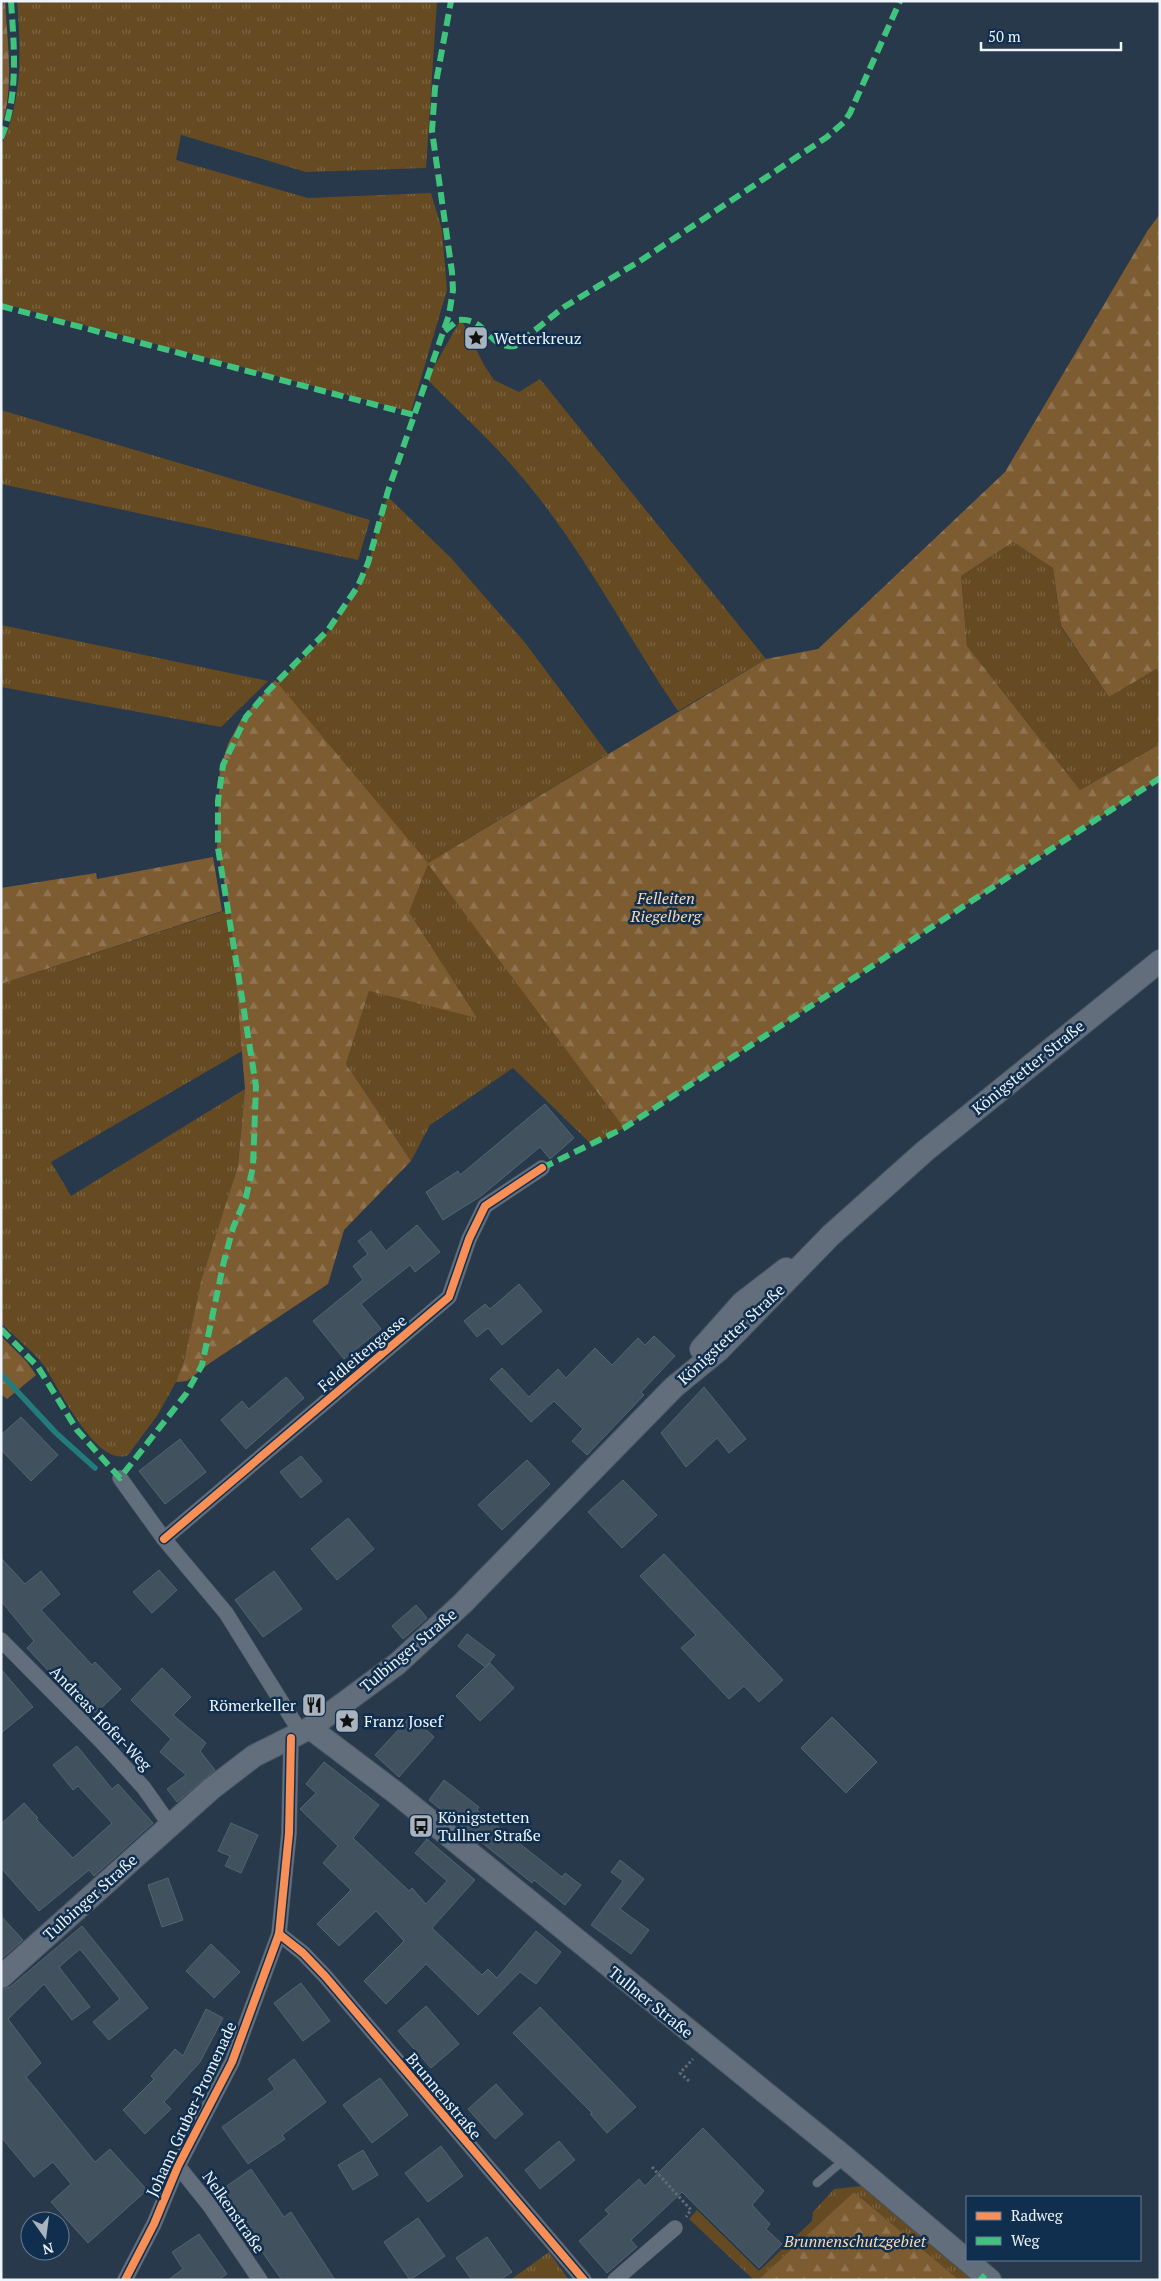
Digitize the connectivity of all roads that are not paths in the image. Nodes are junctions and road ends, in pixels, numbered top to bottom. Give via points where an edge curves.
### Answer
1 (1160, 961) edge
2 (542, 1168) dead end
3 (674, 1387) joint
4 (120, 1478) dead end
5 (164, 1539) junction
6 (1, 1640) edge
7 (300, 1733) junction
8 (170, 1825) junction
9 (278, 1934) junction
10 (1, 1977) edge
11 (846, 2158) junction
12 (178, 2166) junction
13 (817, 2183) dead end
14 (675, 2228) road end
15 (966, 2260) edge
16 (968, 2261) edge
17 (125, 2280) edge
18 (260, 2280) edge
19 (584, 2280) edge
20 (615, 2280) edge
21 (990, 2280) edge

1 - 3 main road, Königstetter Straße via 974,1110 831,1235 725,1343
2 - 5 street, Feldleitengasse via 485,1206 469,1239 449,1297
3 - 7 main road, Tulbinger Straße via 430,1635 397,1664
4 - 5 street
5 - 7 street via 226,1614
6 - 8 street, Andreas Hofer-Weg via 144,1788
7 - 8 main road, Tulbinger Straße via 254,1756
7 - 9 street, Johann Gruber-Promenade
7 - 11 main road, Tullner Straße via 409,1803
8 - 10 main road, Tulbinger Straße
9 - 12 street, Johann Gruber-Promenade via 232,2062
9 - 19 street, Brunnenstraße via 325,1976
11 - 13 lane
11 - 15 main road, Tullner Straße
12 - 17 street, Johann Gruber-Promenade via 154,2224
12 - 18 street, Nelkenstraße via 210,2206
14 - 20 street
16 - 21 main road, Tullner Straße

